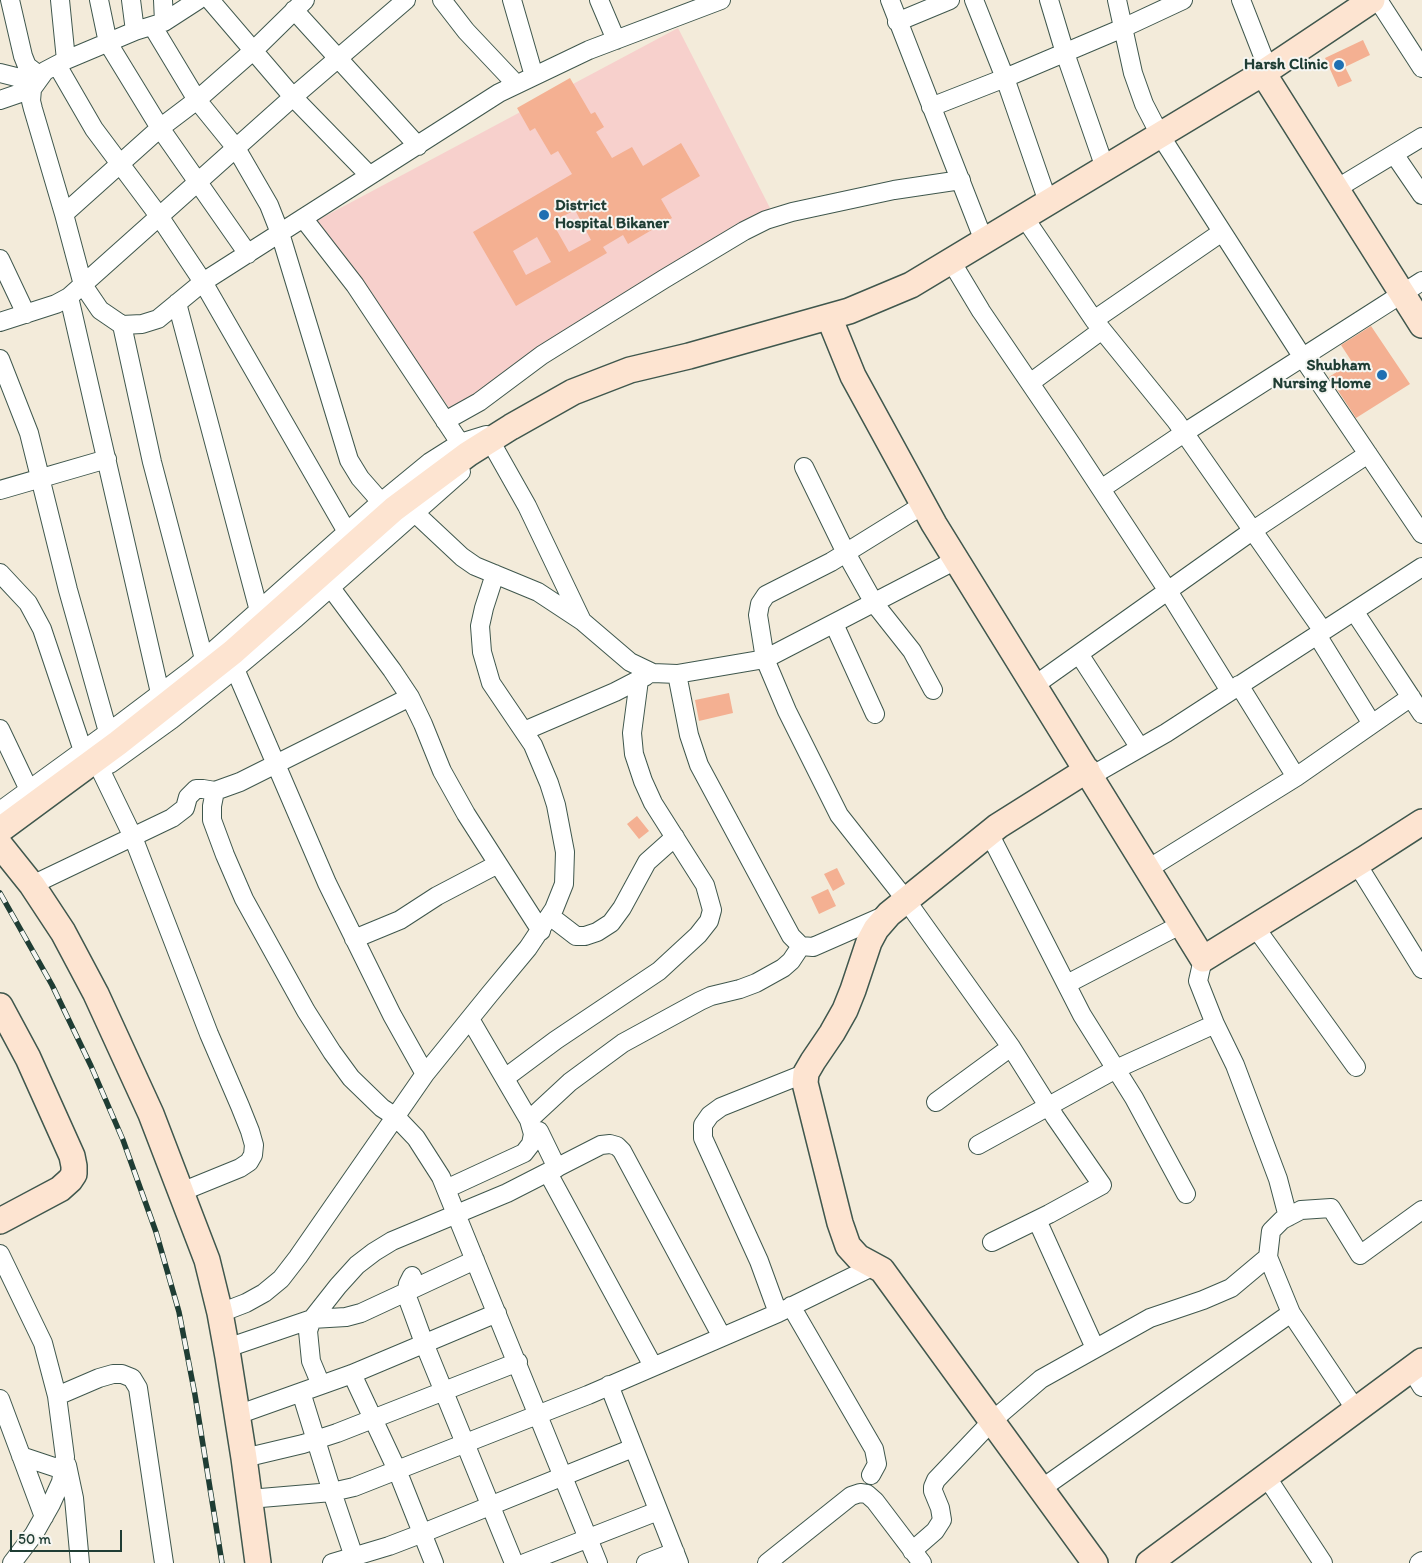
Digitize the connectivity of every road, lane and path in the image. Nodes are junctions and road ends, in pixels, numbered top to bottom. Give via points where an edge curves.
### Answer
1 (10, 0) edge
2 (60, 0) edge
3 (99, 0) edge
4 (131, 0) edge
5 (163, 0) edge
6 (198, 0) edge
7 (210, 0) edge
8 (406, 0) edge
9 (442, 0) edge
10 (512, 0) edge
11 (599, 0) edge
12 (721, 0) edge
13 (890, 0) edge
14 (950, 0) edge
15 (974, 0) edge
16 (1049, 0) edge
17 (1117, 0) edge
18 (1183, 0) edge
19 (1241, 0) edge
20 (1372, 0) edge
21 (1378, 0) edge
22 (300, 5) edge
23 (677, 8) edge
24 (897, 22) junction
25 (159, 24) junction
26 (1123, 28) junction
27 (135, 31) junction
28 (616, 40) junction
29 (108, 44) junction
30 (254, 50) junction
31 (1065, 53) junction
32 (339, 57) junction
33 (62, 62) junction
34 (1422, 68) edge
35 (1265, 71) junction
36 (0, 74) edge
37 (534, 76) junction
38 (1005, 78) junction
39 (36, 82) junction
40 (516, 84) junction
41 (293, 97) junction
42 (0, 100) edge
43 (197, 100) junction
44 (931, 107) junction
45 (160, 128) junction
46 (1160, 135) junction
47 (1422, 137) edge
48 (418, 146) junction
49 (236, 148) junction
50 (1394, 154) junction
51 (120, 163) junction
52 (1105, 168) junction
53 (369, 175) junction
54 (960, 180) junction
55 (198, 181) junction
56 (1336, 190) junction
57 (1422, 195) edge
58 (1048, 202) junction
59 (64, 214) junction
60 (159, 216) junction
61 (1024, 217) junction
62 (303, 218) junction
63 (1222, 232) junction
64 (280, 233) junction
65 (984, 241) junction
66 (248, 254) junction
67 (0, 259) edge
68 (952, 260) junction
69 (203, 282) junction
70 (84, 285) junction
71 (1412, 287) edge
72 (69, 297) junction
73 (177, 303) junction
74 (26, 314) junction
75 (829, 317) junction
76 (0, 322) edge
77 (122, 325) junction
78 (1098, 325) junction
79 (1422, 325) edge
80 (1303, 357) junction
81 (0, 359) edge
82 (1030, 383) junction
83 (445, 421) junction
84 (511, 426) junction
85 (1184, 433) junction
86 (460, 443) junction
87 (492, 444) junction
88 (1368, 454) junction
89 (107, 459) junction
90 (804, 467) dead end
91 (41, 478) junction
92 (1101, 489) junction
93 (0, 490) edge
94 (923, 505) junction
95 (397, 508) junction
96 (1252, 530) junction
97 (347, 532) junction
98 (1422, 534) edge
99 (846, 553) junction
100 (956, 560) junction
101 (1422, 567) edge
102 (0, 573) edge
103 (495, 574) junction
104 (330, 588) junction
105 (1168, 591) junction
106 (874, 603) junction
107 (259, 610) junction
108 (1354, 611) junction
109 (582, 621) junction
110 (834, 624) junction
111 (1320, 633) junction
112 (1079, 654) junction
113 (204, 659) junction
114 (765, 659) junction
115 (235, 669) junction
116 (677, 674) junction
117 (646, 676) junction
118 (1035, 685) junction
119 (1235, 688) junction
120 (932, 690) dead end
121 (160, 693) junction
122 (1411, 696) junction
123 (410, 697) junction
124 (875, 714) dead end
125 (1422, 714) edge
126 (1372, 724) junction
127 (0, 729) edge
128 (524, 731) junction
129 (108, 732) junction
130 (1140, 748) junction
131 (83, 751) junction
132 (275, 764) junction
133 (101, 771) junction
134 (1089, 773) junction
135 (1296, 777) junction
136 (29, 790) junction
137 (215, 791) junction
138 (0, 811) edge
139 (1422, 822) edge
140 (0, 830) edge
141 (989, 833) junction
142 (675, 837) junction
143 (134, 838) junction
144 (0, 845) edge
145 (498, 864) junction
146 (1356, 864) junction
147 (1148, 869) junction
148 (32, 885) junction
149 (897, 907) junction
150 (545, 924) junction
151 (1182, 924) junction
152 (1255, 927) junction
153 (354, 940) junction
154 (801, 946) junction
155 (1203, 959) junction
156 (1422, 969) edge
157 (1067, 984) junction
158 (0, 1006) edge
159 (470, 1019) junction
160 (1215, 1024) junction
161 (1011, 1048) junction
162 (1356, 1068) dead end
163 (1116, 1069) junction
164 (806, 1073) junction
165 (425, 1074) junction
166 (505, 1078) junction
167 (936, 1102) dead end
168 (1048, 1106) junction
169 (396, 1117) junction
170 (534, 1125) junction
171 (978, 1145) dead end
172 (552, 1171) junction
173 (446, 1189) junction
174 (181, 1192) junction
175 (1186, 1194) dead end
176 (1422, 1210) edge
177 (456, 1214) junction
178 (1288, 1217) junction
179 (1037, 1220) junction
180 (0, 1221) edge
181 (992, 1242) dead end
182 (0, 1254) edge
183 (1268, 1257) junction
184 (475, 1260) junction
185 (876, 1265) junction
186 (409, 1284) junction
187 (785, 1310) junction
188 (220, 1313) junction
189 (496, 1313) junction
190 (1291, 1313) junction
191 (312, 1319) junction
192 (722, 1337) junction
193 (424, 1344) junction
194 (227, 1348) junction
195 (1095, 1348) junction
196 (518, 1362) junction
197 (653, 1366) junction
198 (1418, 1372) edge
199 (352, 1374) junction
200 (321, 1385) junction
201 (609, 1385) junction
202 (301, 1392) junction
203 (444, 1392) junction
204 (57, 1396) junction
205 (0, 1399) edge
206 (1356, 1410) junction
207 (538, 1414) junction
208 (237, 1415) junction
209 (374, 1419) junction
210 (992, 1421) junction
211 (316, 1440) junction
212 (466, 1443) junction
213 (634, 1448) junction
214 (21, 1456) junction
215 (244, 1458) junction
216 (64, 1464) junction
217 (397, 1470) junction
218 (870, 1475) dead end
219 (563, 1476) junction
220 (1266, 1476) junction
221 (1041, 1489) junction
222 (332, 1492) junction
223 (249, 1499) junction
224 (490, 1506) junction
225 (658, 1510) junction
226 (44, 1517) junction
227 (423, 1533) junction
228 (589, 1539) junction
229 (354, 1557) junction
230 (677, 1557) edge
231 (919, 1560) edge
232 (12, 1563) edge
233 (80, 1563) edge
234 (164, 1563) edge
235 (258, 1563) edge
236 (332, 1563) edge
237 (434, 1563) edge
238 (514, 1563) edge
239 (525, 1563) edge
240 (598, 1563) edge
241 (646, 1563) edge
242 (767, 1563) edge
243 (1095, 1563) edge
244 (1149, 1563) edge
245 (1323, 1563) edge

1 - 39 street via 22,56
2 - 33 street
3 - 29 street
4 - 27 street
5 - 25 street
6 - 25 street
7 - 30 street
8 - 32 street
9 - 40 street
10 - 37 street
11 - 28 street
12 - 23 street
13 - 24 street
14 - 24 street
15 - 38 street
16 - 31 street
17 - 26 street
18 - 26 street
19 - 35 street
20 - 35 street
21 - 34 street
22 - 30 street
22 - 32 street
23 - 28 street
24 - 44 street
25 - 27 street
25 - 43 street
26 - 31 street
26 - 46 street via 1133,74
27 - 29 street
28 - 37 street
29 - 33 street
29 - 45 street
30 - 41 street
30 - 43 street
31 - 38 street
31 - 52 street
32 - 41 street
32 - 48 street
33 - 39 street via 45,71
33 - 51 street via 94,129
35 - 46 street
35 - 56 street
36 - 39 street
37 - 40 street
38 - 44 street
38 - 58 street
39 - 42 street
39 - 59 street via 31,101
40 - 48 street
41 - 49 street
41 - 53 street
43 - 45 street
43 - 49 street
44 - 54 street
45 - 51 street
45 - 55 street
46 - 52 street
46 - 63 street
47 - 50 street
48 - 53 street
49 - 55 street
49 - 64 street via 257,182
50 - 56 street
50 - 57 street
51 - 59 street
51 - 60 street
52 - 58 street
53 - 62 street
54 - 65 street
54 - 83 street via 894,190 766,220 542,355 487,397
55 - 60 street
55 - 66 street
56 - 71 street
58 - 61 street
59 - 70 street
60 - 69 street
60 - 70 street
61 - 65 street
61 - 78 street
62 - 64 street
62 - 83 street via 355,285
63 - 78 street
63 - 80 street
64 - 66 street
64 - 95 street via 349,460 360,478
65 - 68 street
66 - 69 street
67 - 74 street
68 - 75 street via 911,285
68 - 82 street via 981,311
69 - 73 street
69 - 97 street
70 - 72 street
70 - 77 street via 100,310
71 - 79 street
71 - 80 street
72 - 74 street
72 - 89 street
73 - 77 street via 158,319
73 - 107 street
74 - 76 street
75 - 84 street via 630,370 573,392
75 - 94 street via 853,376
77 - 113 street via 152,462
78 - 82 street
78 - 85 street
80 - 85 street
80 - 88 street
81 - 91 street via 29,433
82 - 92 street
83 - 86 street
84 - 86 street
84 - 87 street
84 - 95 street
85 - 92 street
85 - 96 street
86 - 95 street via 430,462
87 - 95 street
87 - 109 street via 527,506
88 - 96 street
88 - 98 street
89 - 91 street
89 - 121 street
90 - 99 street
91 - 93 street
91 - 129 street
92 - 105 street
94 - 99 street
94 - 100 street
95 - 97 street
95 - 103 street via 475,566
95 - 104 street
95 - 140 street via 212,670
96 - 105 street
96 - 111 street
97 - 107 street
99 - 106 street
99 - 114 street via 766,595 758,615
100 - 106 street
100 - 118 street
101 - 108 street
102 - 131 street via 28,603 42,629
103 - 109 street via 538,592
103 - 128 street via 480,626 482,652 490,683
104 - 115 street
104 - 123 street
105 - 112 street
105 - 119 street
106 - 110 street
106 - 120 street via 912,651
107 - 113 street
108 - 111 street
108 - 122 street
109 - 117 street
110 - 114 street
110 - 124 street
111 - 119 street
111 - 126 street
112 - 118 street
112 - 130 street
113 - 121 street
114 - 116 street
114 - 149 street via 839,815
115 - 132 street
115 - 133 street
116 - 117 street
116 - 154 street via 689,736 699,765 784,924
117 - 128 street
117 - 142 street via 632,733 634,754 653,803
118 - 134 street
119 - 130 street
119 - 135 street
121 - 129 street
122 - 125 street
122 - 126 street
123 - 132 street
123 - 145 street via 442,771
126 - 135 street
127 - 136 street
128 - 150 street via 549,783 565,852 564,884
129 - 131 street
130 - 134 street
131 - 136 street
132 - 137 street
132 - 153 street
133 - 143 street
133 - 144 street
134 - 141 street
134 - 147 street
135 - 147 street
136 - 138 street
137 - 143 street via 196,789 181,812
137 - 169 street via 212,820 225,855 244,899 306,1011 351,1078
139 - 146 street
141 - 149 street
141 - 157 street
142 - 150 street via 648,862 611,923 585,936 576,936
142 - 166 street via 706,885 712,910 709,921 659,971
143 - 148 street
143 - 174 street via 254,1145 249,1162 240,1168
144 - 148 street
145 - 150 street
145 - 153 street via 400,920
146 - 152 street
146 - 156 street
147 - 151 street
148 - 174 street via 63,932 96,994
149 - 154 street via 813,947
149 - 161 street
149 - 164 street via 876,929 845,1010
150 - 159 street
151 - 155 street
151 - 157 street
152 - 155 street
152 - 162 street
153 - 165 street
154 - 170 street via 787,965 756,983 711,996 623,1043 570,1082
155 - 160 street via 1198,981
157 - 163 street
158 - 180 street via 28,1058 72,1156 74,1174 60,1190
159 - 165 street
159 - 166 street
160 - 163 street
160 - 178 street via 1235,1065 1278,1179
161 - 167 street
161 - 168 street
163 - 168 street
163 - 175 street
164 - 185 street via 807,1091 844,1237 858,1257
164 - 187 street via 721,1107 710,1114 703,1125 703,1138
165 - 169 street
166 - 170 street
168 - 171 street
168 - 179 street via 1102,1185
169 - 173 street via 416,1138
169 - 188 street via 281,1279 264,1293
170 - 172 street
170 - 173 street via 531,1144 524,1153
172 - 177 street
172 - 192 street via 601,1145 610,1144 622,1151
172 - 197 street
173 - 177 street
174 - 188 street via 207,1260
176 - 178 street via 1360,1255 1331,1208 1301,1210
177 - 184 street
177 - 191 street via 374,1252 357,1265
178 - 183 street via 1271,1231
179 - 181 street
179 - 195 street
182 - 204 street via 43,1343
183 - 190 street
183 - 195 street via 1231,1288 1150,1318
184 - 186 street
184 - 189 street
185 - 187 street
185 - 210 street
186 - 191 street via 361,1313 346,1318
186 - 193 street
187 - 192 street
187 - 218 street via 874,1449 877,1464
188 - 194 street
189 - 193 street
189 - 196 street
190 - 206 street
190 - 221 street
191 - 194 street
191 - 200 street via 308,1346
192 - 197 street
193 - 199 street
193 - 203 street
194 - 208 street
195 - 210 street via 1041,1379
196 - 203 street
196 - 207 street
197 - 201 street
198 - 206 street
199 - 200 street
199 - 209 street
200 - 202 street
201 - 207 street
201 - 213 street
202 - 208 street
202 - 211 street
203 - 209 street
203 - 212 street
204 - 216 street
204 - 234 street via 113,1374 132,1378 140,1395
205 - 214 street
206 - 220 street
207 - 212 street
207 - 219 street
208 - 215 street
209 - 211 street
209 - 217 street
210 - 221 street
210 - 231 street via 936,1480 933,1491 942,1520
211 - 215 street
211 - 222 street
212 - 217 street
212 - 224 street
213 - 219 street
213 - 225 street
214 - 216 street
214 - 226 street
215 - 223 street
216 - 226 street via 61,1482
216 - 233 street via 74,1498
217 - 222 street
217 - 227 street
219 - 224 street
219 - 228 street
220 - 244 street
220 - 245 street
221 - 243 street
222 - 223 street
222 - 229 street
223 - 235 street
224 - 227 street
224 - 238 street
225 - 228 street
225 - 230 street
226 - 232 street
227 - 229 street
227 - 237 street
228 - 239 street
228 - 240 street
229 - 236 street
230 - 241 street
231 - 242 street via 874,1501 867,1494 860,1493 851,1496

